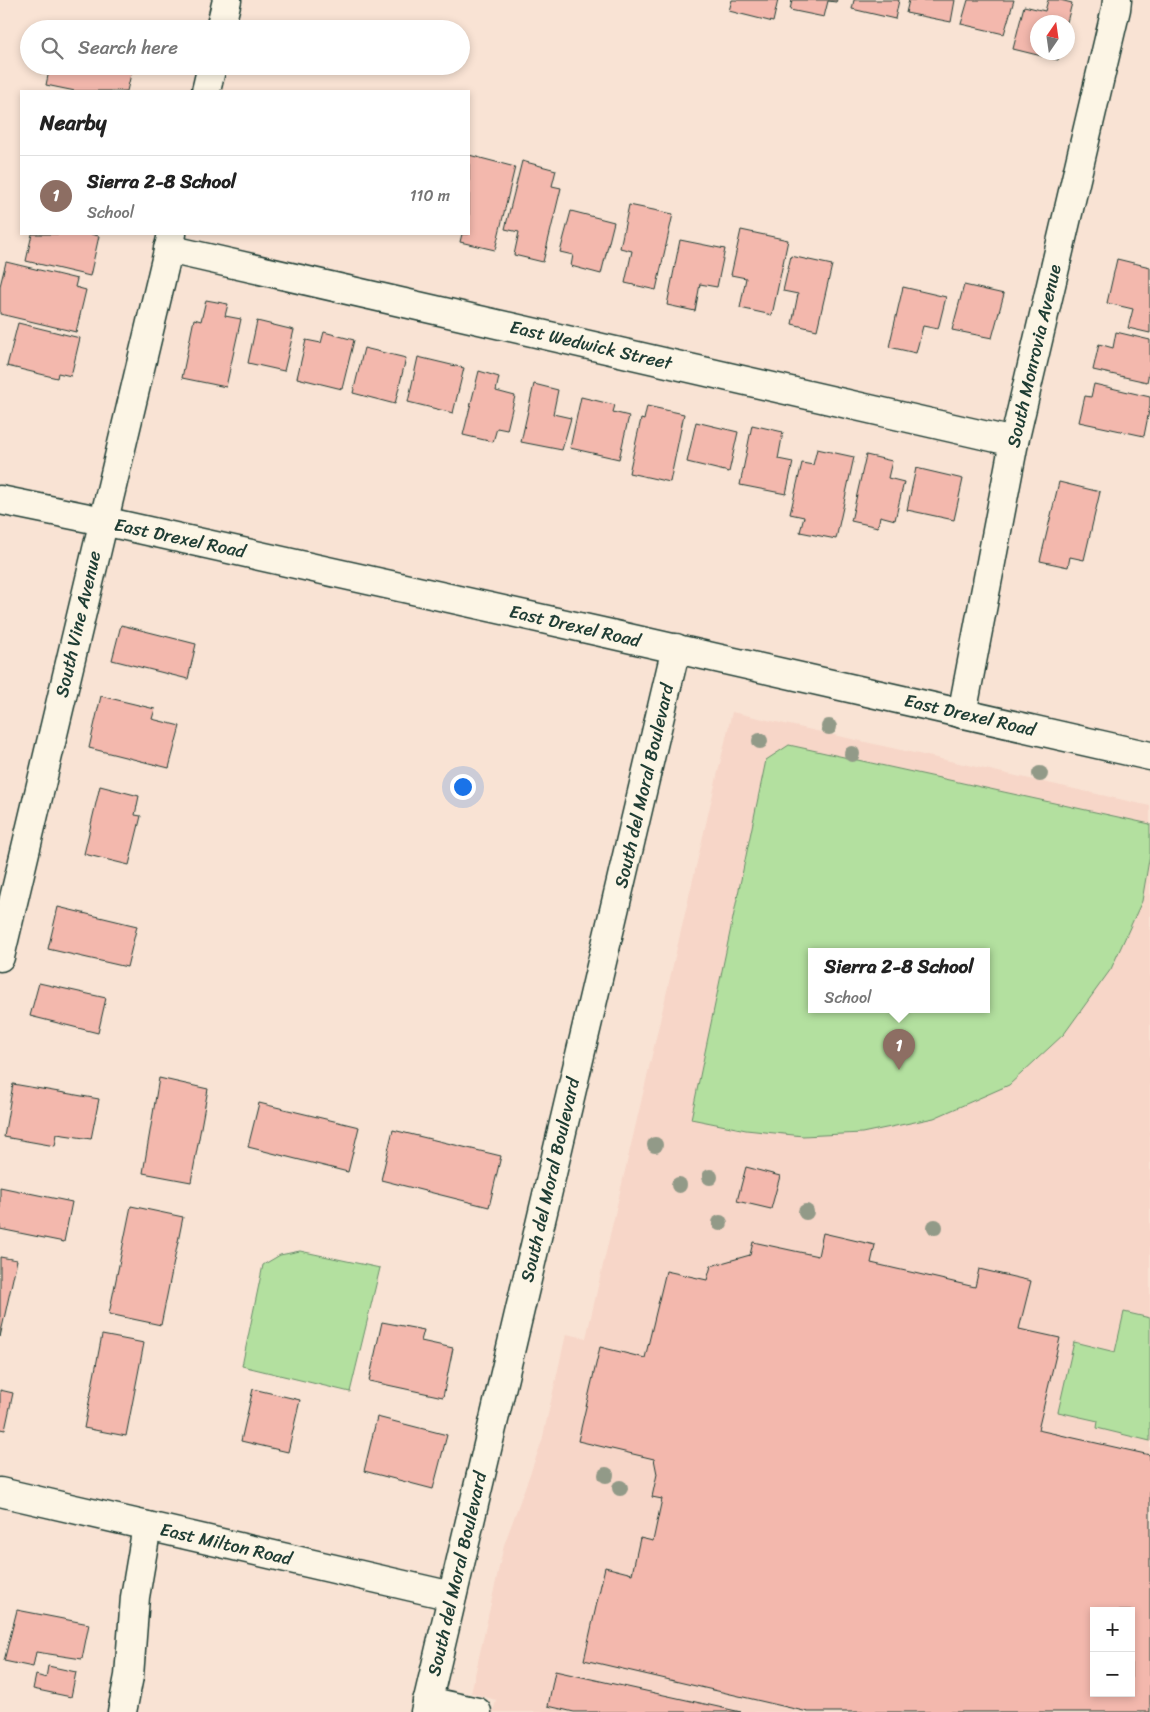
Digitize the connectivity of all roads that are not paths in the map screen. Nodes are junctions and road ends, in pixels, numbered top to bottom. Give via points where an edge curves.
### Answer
1 (227, 0) edge
2 (1117, 0) edge
3 (222, 20) edge
4 (210, 75) edge
5 (206, 90) edge
6 (170, 241) edge
7 (1014, 442) junction
8 (0, 500) edge
9 (102, 521) junction
10 (676, 648) junction
11 (962, 714) junction
12 (1150, 756) edge
13 (0, 957) edge
14 (0, 1492) edge
15 (147, 1526) junction
16 (452, 1596) junction
17 (426, 1707) edge
18 (122, 1712) edge
19 (477, 1712) edge

1 - 3 street
2 - 7 street, South Monrovia Avenue
4 - 5 street
6 - 7 street, East Wedwick Street
6 - 9 street, South Vine Avenue
7 - 11 street, South Monrovia Avenue
8 - 9 street, East Drexel Road
9 - 10 street, East Drexel Road
9 - 13 street, South Vine Avenue
10 - 11 street, East Drexel Road
10 - 16 street, South del Moral Boulevard
11 - 12 street, East Drexel Road
14 - 15 street, East Milton Road
15 - 16 street, East Milton Road
15 - 18 street
16 - 17 street, South del Moral Boulevard
17 - 19 street

